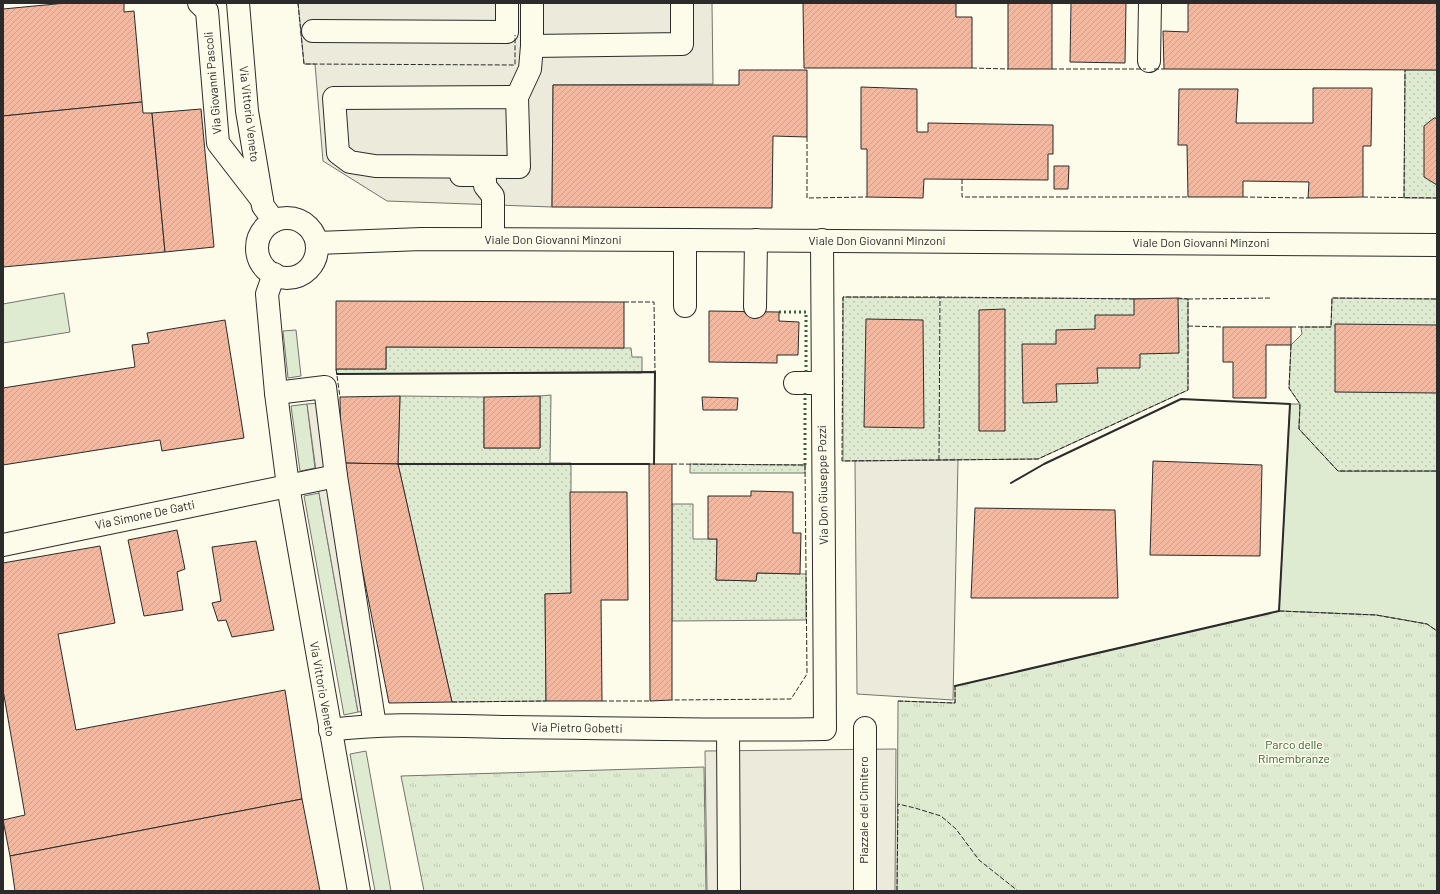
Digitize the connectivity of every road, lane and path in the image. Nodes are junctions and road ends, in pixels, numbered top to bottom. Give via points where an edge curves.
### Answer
1 (199, 3) edge
2 (238, 3) edge
3 (507, 3) edge
4 (532, 3) edge
5 (682, 3) edge
6 (1150, 3) edge
7 (313, 31) dead end
8 (532, 46) junction
9 (1149, 61) dead end
10 (517, 97) junction
11 (433, 167) junction
12 (501, 167) junction
13 (493, 196) junction
14 (262, 200) junction
15 (274, 221) junction
16 (493, 239) junction
17 (685, 240) junction
18 (756, 240) junction
19 (822, 240) junction
20 (317, 242) junction
21 (1437, 246) edge
22 (274, 274) junction
23 (684, 306) dead end
24 (755, 307) dead end
25 (795, 383) dead end
26 (822, 383) junction
27 (276, 393) junction
28 (336, 476) junction
29 (288, 486) junction
30 (3, 544) edge
31 (375, 726) junction
32 (865, 728) dead end
33 (824, 729) joint
34 (330, 730) junction
35 (728, 730) junction
36 (359, 891) edge
37 (730, 891) edge
38 (865, 891) edge

1 - 14 street, Via Giovanni Pascoli via 207,11 218,143
2 - 14 street, Via Vittorio Veneto via 247,112
3 - 7 street via 507,32
4 - 8 street
5 - 8 street via 682,44
6 - 9 street
8 - 10 street via 530,69
10 - 11 street via 334,98 338,153 350,162 375,166
10 - 12 street via 519,167
11 - 12 street
11 - 13 street via 445,175 480,175
12 - 13 street via 501,186
13 - 16 street
14 - 15 street, Via Vittorio Veneto via 263,206
15 - 20 street via 287,218 301,220 309,226
15 - 22 street via 260,234 258,253 266,269
16 - 17 street, Viale Don Giovanni Minzoni
16 - 20 street, Viale Don Giovanni Minzoni
17 - 18 street, Viale Don Giovanni Minzoni
17 - 23 street
18 - 19 street, Viale Don Giovanni Minzoni
18 - 24 street
19 - 21 street, Viale Don Giovanni Minzoni
19 - 26 street, Via Don Giuseppe Pozzi
20 - 22 street via 317,252 309,268 293,277
22 - 27 street, Via Vittorio Veneto via 266,294
25 - 26 street
26 - 33 street, Via Don Giuseppe Pozzi
27 - 28 street via 325,387
27 - 29 street, Via Vittorio Veneto
28 - 29 street
28 - 31 street
29 - 30 street, Via Simone De Gatti
29 - 34 street, Via Vittorio Veneto
31 - 34 street, Via Pietro Gobetti
31 - 35 street, Via Pietro Gobetti
32 - 38 street, Piazzale del Cimitero
33 - 35 street, Via Pietro Gobetti
34 - 36 street, Via Vittorio Veneto
35 - 37 street

